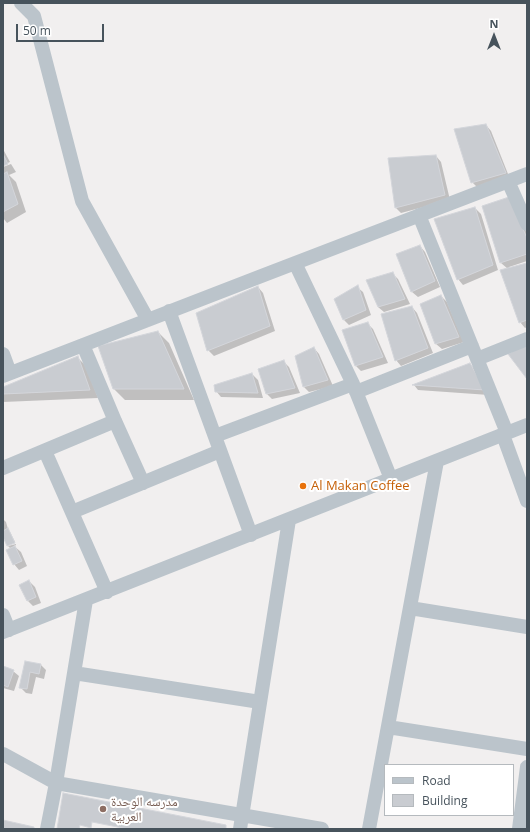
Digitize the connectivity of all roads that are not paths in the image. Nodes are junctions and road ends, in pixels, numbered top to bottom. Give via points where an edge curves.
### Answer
1 (21, 3) edge
2 (527, 174) edge
3 (508, 181) junction
4 (419, 215) junction
5 (527, 224) edge
6 (295, 263) junction
7 (169, 311) junction
8 (148, 320) junction
9 (527, 339) edge
10 (83, 345) junction
11 (472, 346) junction
12 (3, 354) edge
13 (477, 359) junction
14 (7, 375) edge
15 (354, 388) junction
16 (115, 421) junction
17 (527, 425) edge
18 (505, 434) junction
19 (214, 436) junction
20 (44, 451) junction
21 (220, 451) junction
22 (437, 461) junction
23 (3, 468) edge
24 (391, 479) junction
25 (143, 483) junction
26 (527, 501) edge
27 (72, 512) junction
28 (289, 520) junction
29 (251, 535) junction
30 (107, 592) junction
31 (86, 600) junction
32 (410, 608) junction
33 (3, 615) edge
34 (527, 627) edge
35 (6, 631) edge
36 (74, 673) junction
37 (260, 702) junction
38 (388, 727) junction
39 (527, 749) edge
40 (3, 754) edge
41 (527, 768) edge
42 (56, 783) junction
43 (241, 822) edge
44 (47, 829) edge
45 (322, 829) edge
46 (369, 829) edge
47 (519, 829) edge

1 - 8 street via 34,16 82,201
2 - 3 street
3 - 4 street
3 - 5 street
4 - 6 street
4 - 11 street
6 - 7 street
6 - 15 street
7 - 8 street
7 - 19 street
8 - 10 street
9 - 13 street
10 - 14 street
10 - 16 street
11 - 13 street
11 - 15 street
12 - 14 street
13 - 18 street
15 - 19 street
15 - 24 street
16 - 20 street
16 - 25 street
17 - 18 street
18 - 22 street
18 - 26 street
19 - 21 street
20 - 23 street
20 - 27 street
21 - 25 street
21 - 29 street
22 - 24 street
22 - 32 street
24 - 28 street
25 - 27 street
27 - 30 street
28 - 29 street
28 - 37 street
29 - 30 street
30 - 31 street
31 - 35 street
31 - 36 street
32 - 34 street
32 - 38 street
33 - 35 street
36 - 37 street
36 - 42 street
37 - 43 street
38 - 39 street
38 - 46 street
40 - 42 street
41 - 47 street
42 - 43 street
42 - 44 street
43 - 45 street

